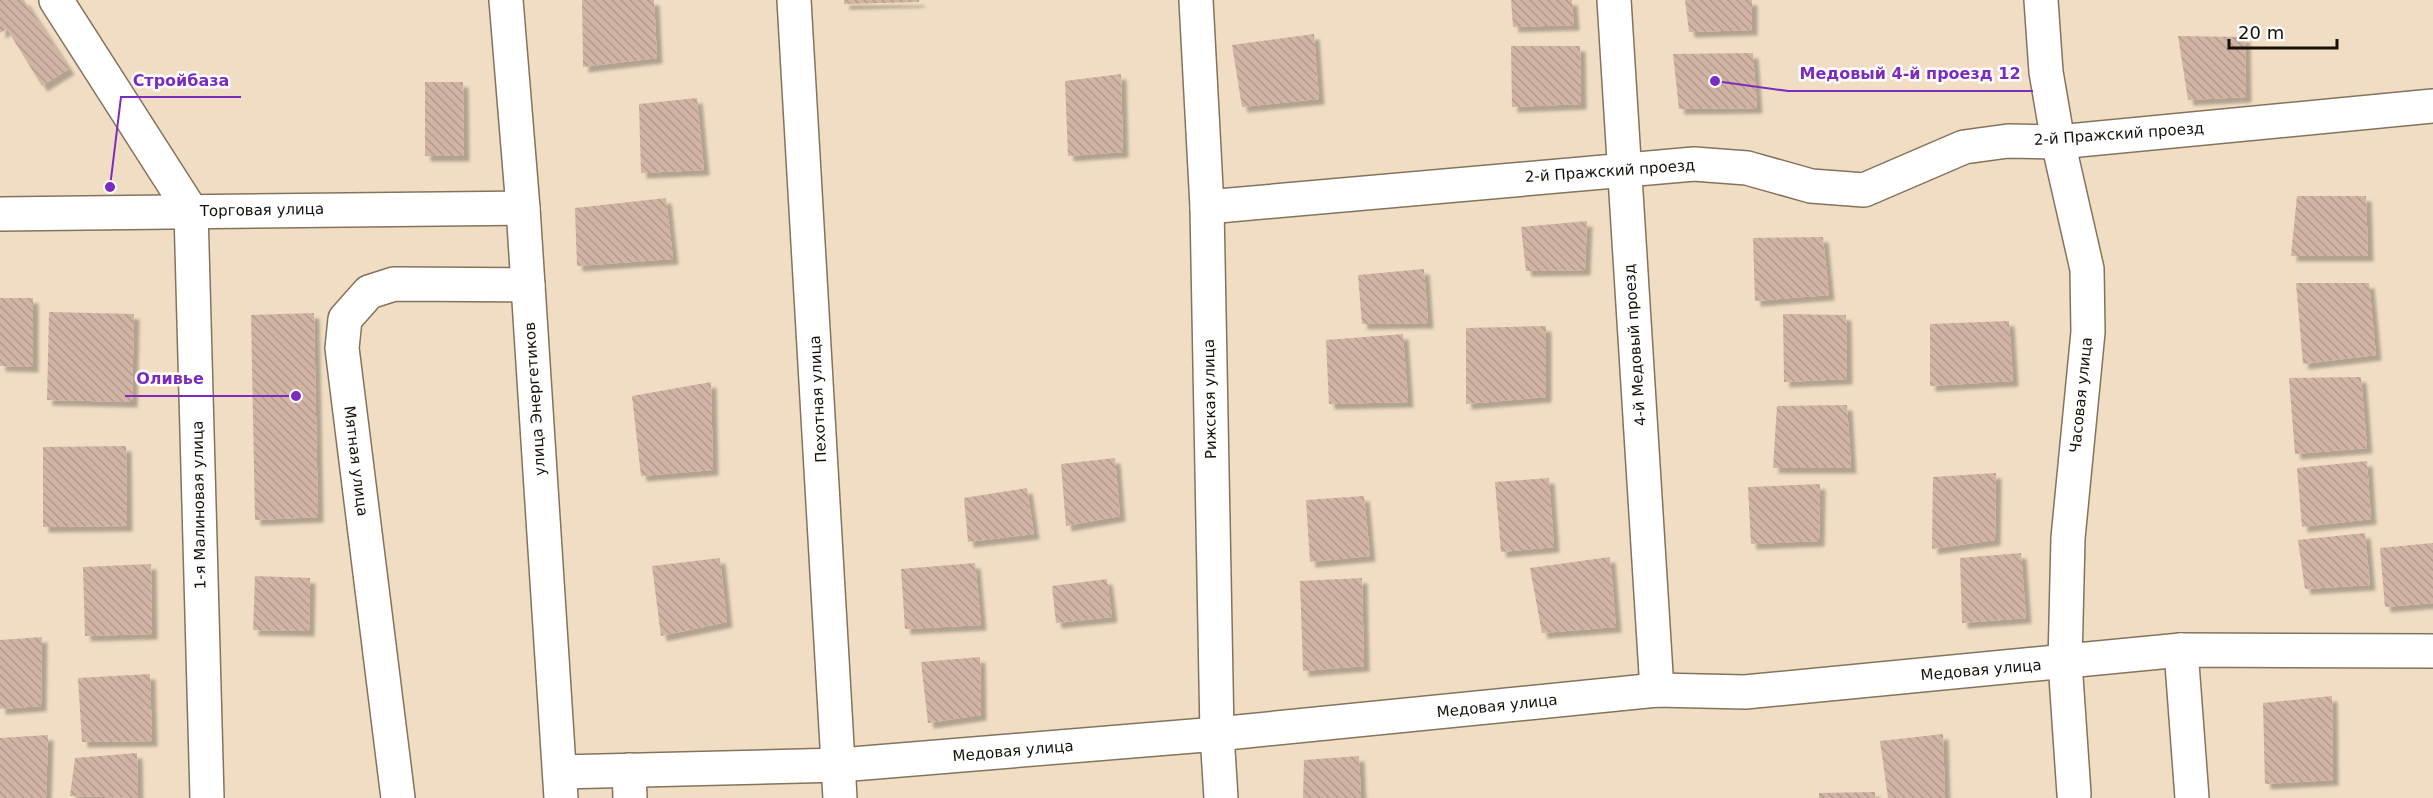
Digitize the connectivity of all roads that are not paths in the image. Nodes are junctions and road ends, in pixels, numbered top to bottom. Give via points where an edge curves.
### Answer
1 (56, 0) edge
2 (506, 0) edge
3 (794, 0) edge
4 (1196, 0) edge
5 (1614, 0) edge
6 (2041, 0) edge
7 (2433, 106) edge
8 (2058, 142) junction
9 (1624, 168) junction
10 (1207, 207) junction
11 (523, 208) junction
12 (191, 211) junction
13 (0, 214) edge
14 (528, 285) junction
15 (2181, 650) junction
16 (2433, 651) edge
17 (2065, 662) junction
18 (1657, 690) junction
19 (1217, 734) junction
20 (840, 765) junction
21 (629, 784) edge
22 (561, 785) edge
23 (2074, 794) dead end
24 (207, 798) edge
25 (398, 798) edge
26 (840, 798) edge
27 (1221, 798) edge
28 (2192, 798) edge

1 - 12 street
2 - 11 street, улица Энергетиков
3 - 20 street, Пехотная улица
4 - 10 street, Рижская улица
5 - 9 street, 4-й Медовый проезд
6 - 8 street, Часовая улица via 2046,72
7 - 8 street, 2-й Пражский проезд
8 - 9 street, 2-й Пражский проезд via 2008,141 1964,147 1864,190 1811,186 1737,167 1694,164
8 - 17 street, Часовая улица via 2087,279 2088,332 2068,538
9 - 10 street, 2-й Пражский проезд
9 - 18 street, 4-й Медовый проезд
10 - 19 street, Рижская улица
11 - 12 street, Торговая улица
11 - 14 street, улица Энергетиков
12 - 13 street, Торговая улица
12 - 24 street, 1-я Малиновая улица
14 - 22 street, улица Энергетиков
14 - 25 street, Мятная улица via 394,284 369,292 345,319 342,348
15 - 16 street, Медовая улица
15 - 17 street, Медовая улица
15 - 28 street
17 - 18 street, Медовая улица via 1744,692
17 - 23 street, Часовая улица
18 - 19 street, Медовая улица
19 - 20 street, Медовая улица
19 - 27 street, Рижская улица
20 - 21 street, Медовая улица
20 - 26 street, Пехотная улица
21 - 22 street, Медовая улица

